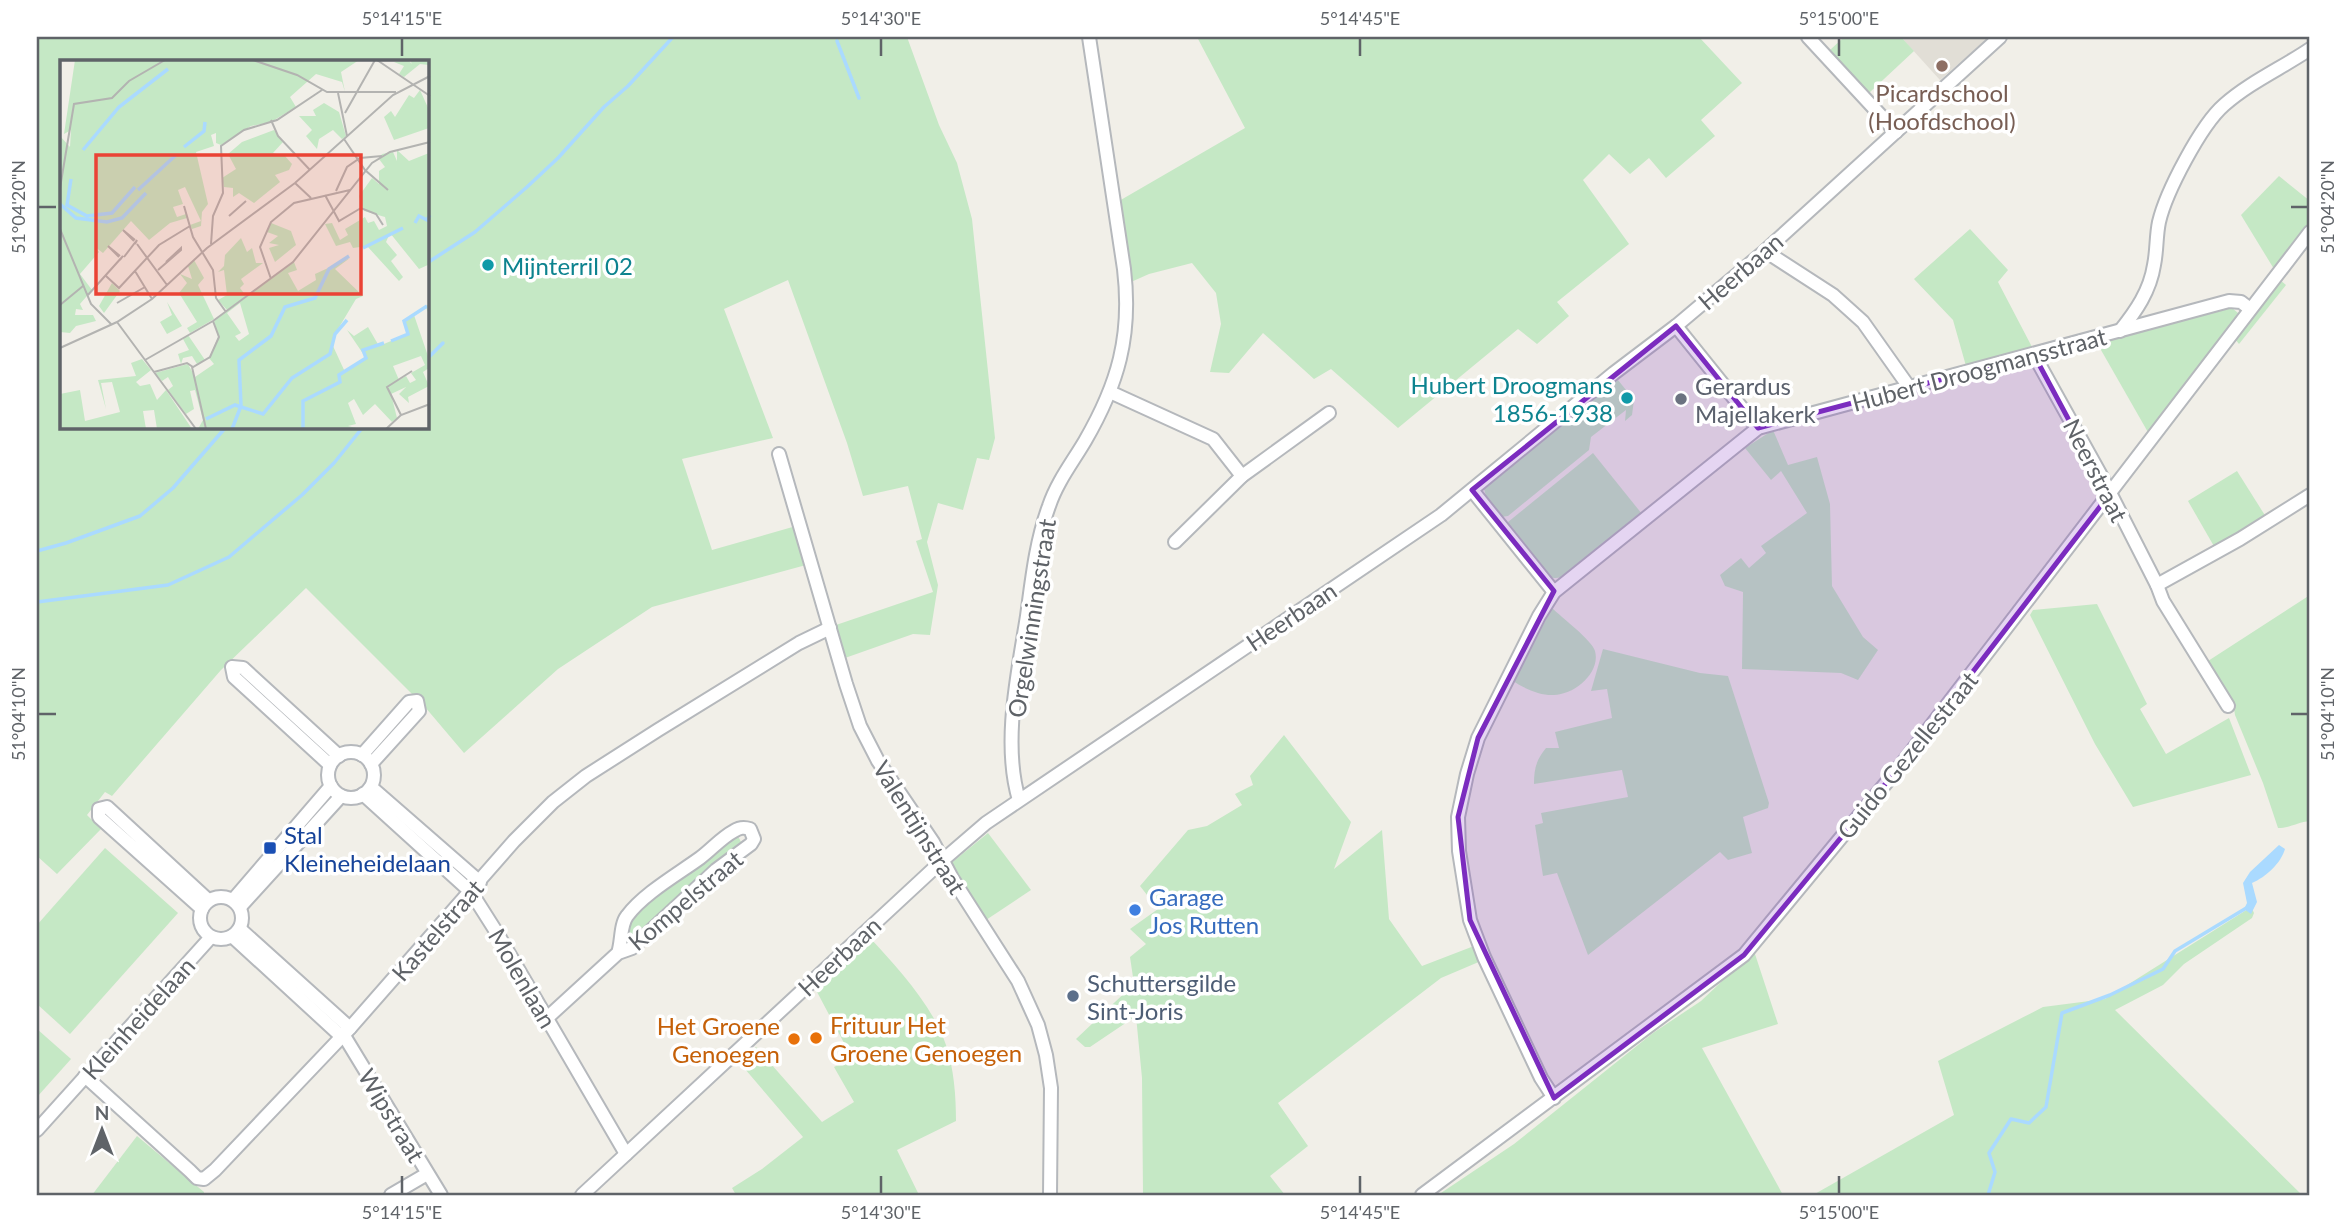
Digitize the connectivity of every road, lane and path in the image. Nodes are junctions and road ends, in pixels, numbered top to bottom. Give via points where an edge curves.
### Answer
1 (1089, 37) edge
2 (1808, 37) edge
3 (2000, 37) edge
4 (2310, 49) edge
5 (1896, 132) junction
6 (2310, 232) edge
7 (1765, 251) junction
8 (2250, 309) junction
9 (1676, 326) junction
10 (2120, 331) junction
11 (2034, 355) junction
12 (1909, 387) junction
13 (1110, 392) junction
14 (1328, 413) dead end
15 (1758, 428) junction
16 (779, 454) dead end
17 (1242, 476) junction
18 (1472, 490) junction
19 (2109, 495) junction
20 (2310, 495) edge
21 (1175, 542) dead end
22 (2157, 585) junction
23 (1555, 592) junction
24 (830, 628) junction
25 (2228, 706) dead end
26 (367, 760) junction
27 (334, 761) junction
28 (336, 791) junction
29 (367, 791) junction
30 (1019, 800) junction
31 (943, 860) junction
32 (476, 887) junction
33 (236, 903) junction
34 (205, 904) junction
35 (236, 933) junction
36 (211, 937) junction
37 (618, 953) junction
38 (547, 1018) junction
39 (345, 1033) junction
40 (85, 1076) junction
41 (1554, 1098) junction
42 (37, 1130) edge
43 (626, 1154) junction
44 (427, 1174) junction
45 (391, 1195) edge
46 (441, 1195) edge
47 (582, 1195) edge
48 (1050, 1195) edge
49 (1422, 1195) edge

1 - 13 street, Orgelwinningstraat via 1126,284 1125,337
2 - 5 street
3 - 5 street, Heerbaan
4 - 10 street via 2255,82 2222,106 2208,123 2169,193 2146,291
5 - 7 street, Heerbaan
6 - 8 street, Guido Gezellestraat
7 - 9 street, Heerbaan
7 - 12 street via 1833,295 1863,322
8 - 10 street, Hubert Droogmansstraat via 2229,301
8 - 19 street, Guido Gezellestraat
9 - 15 street
9 - 18 street, Heerbaan
10 - 11 street, Hubert Droogmansstraat
11 - 12 street, Hubert Droogmansstraat
11 - 19 street, Neerstraat
12 - 15 street, Hubert Droogmansstraat
13 - 17 street via 1213,439
13 - 30 street, Orgelwinningstraat via 1056,489 1039,543 1015,697 1013,776
14 - 17 street
15 - 23 street, Hubert Droogmansstraat
16 - 24 street, Valentijnstraat
17 - 21 street
18 - 23 street
18 - 30 street, Heerbaan
19 - 22 street, Neerstraat
19 - 41 street, Guido Gezellestraat via 1901,765 1744,955
20 - 22 street
22 - 25 street, Neerstraat
23 - 41 street, Hubert Droogmansstraat via 1478,738 1458,817 1470,920 1541,1079
24 - 31 street, Valentijnstraat via 869,744
24 - 32 street, Kastelstraat via 586,776 514,841
26 - 26 street via 419,711 417,701 409,702
26 - 27 street via 353,752
26 - 29 street via 374,778
27 - 27 street via 243,668 232,667 234,677
27 - 28 street via 328,773
28 - 29 street via 356,798
28 - 33 street
29 - 32 street, Molenlaan
30 - 31 street, Heerbaan
31 - 43 street, Heerbaan
31 - 48 street, Valentijnstraat via 1022,987 1038,1025 1051,1088
32 - 38 street, Molenlaan
32 - 39 street, Kastelstraat
33 - 34 street via 222,897
33 - 35 street via 242,922
34 - 34 street via 107,807 99,808 99,817
34 - 36 street via 201,924
35 - 36 street via 226,939
35 - 39 street, Wipstraat
36 - 40 street, Kleinheidelaan
37 - 37 street, Kompelstraat via 632,948 751,844 750,829 738,829 719,841 628,914
37 - 38 street, Kompelstraat
38 - 43 street, Molenlaan
39 - 40 street, Kastelstraat via 204,1180
39 - 44 street, Wipstraat
40 - 42 street, Kleinheidelaan
41 - 49 street, Guido Gezellestraat
43 - 47 street, Heerbaan
44 - 45 street
44 - 46 street, Wipstraat

